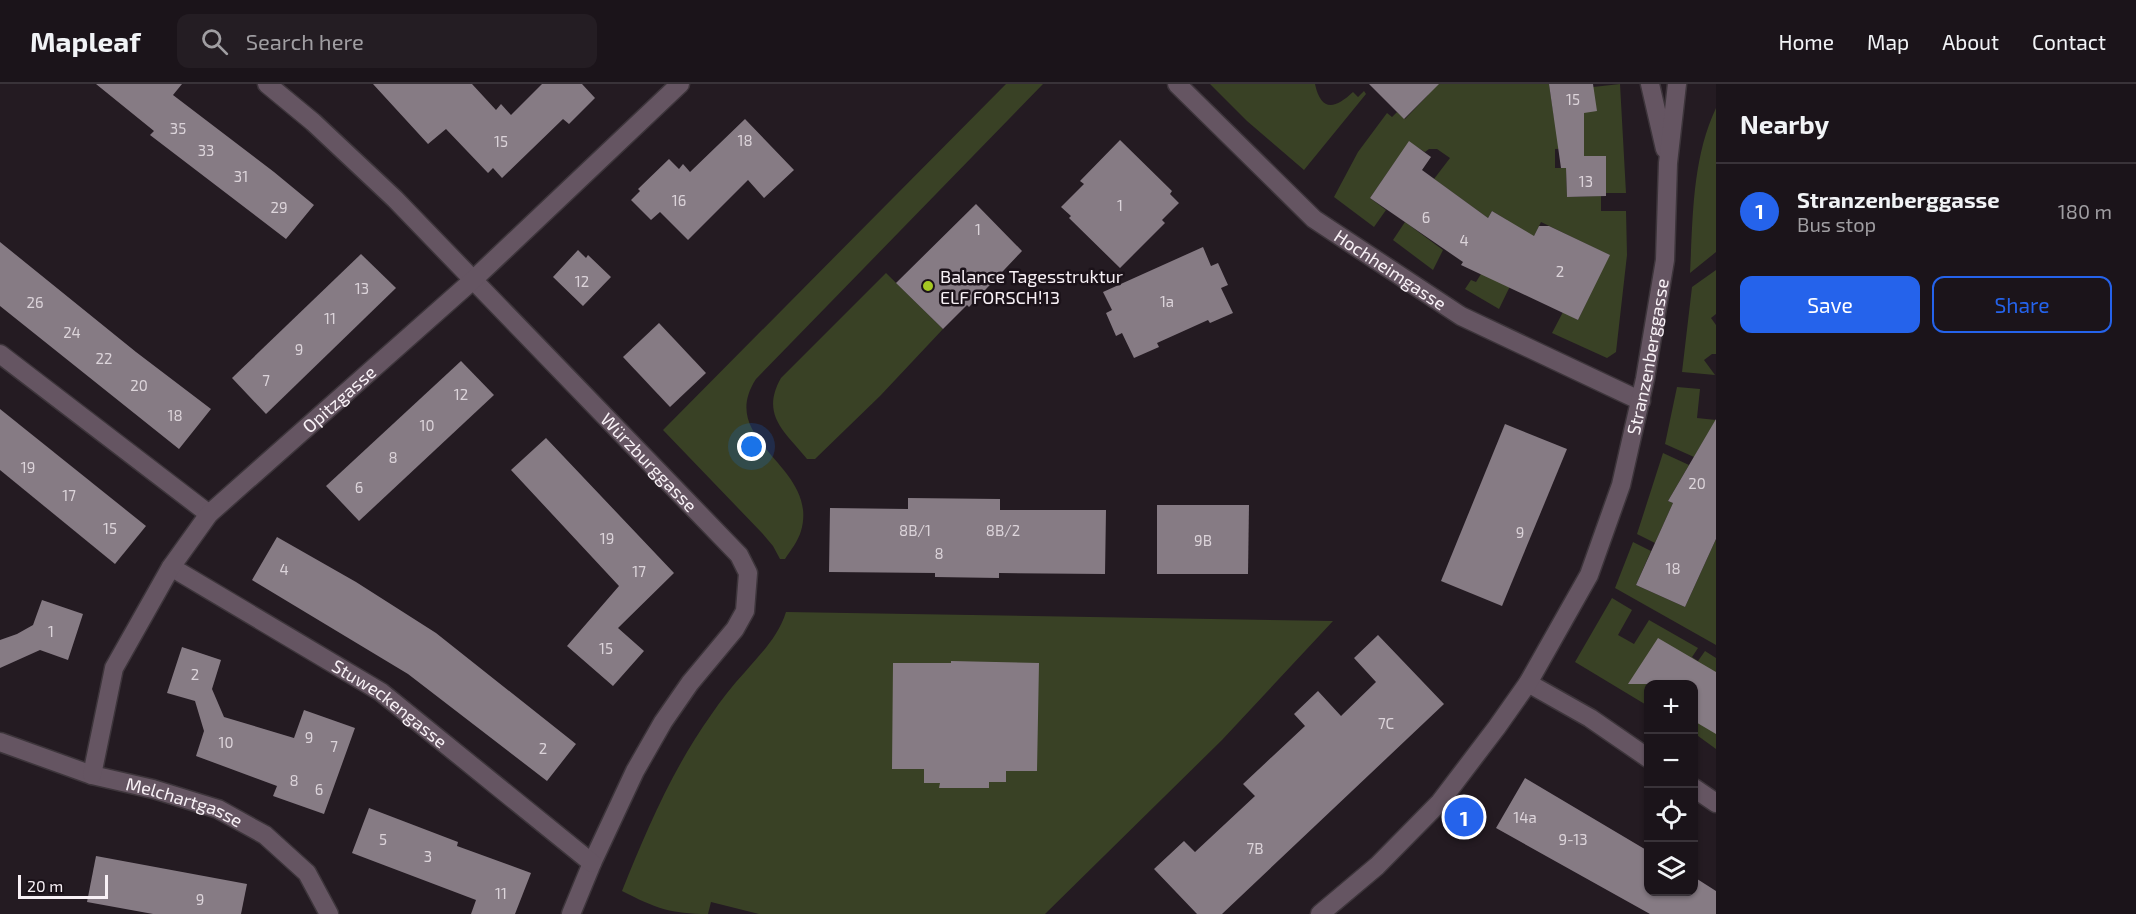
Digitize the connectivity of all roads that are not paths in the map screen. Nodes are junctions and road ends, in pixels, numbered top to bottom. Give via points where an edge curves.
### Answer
1 (267, 84) edge
2 (680, 84) edge
3 (1177, 84) edge
4 (1650, 84) edge
5 (1677, 84) edge
6 (1668, 163) junction
7 (473, 280) junction
8 (0, 354) edge
9 (1641, 401) junction
10 (209, 514) junction
11 (171, 567) junction
12 (1528, 683) junction
13 (0, 742) edge
14 (1644, 755) edge
15 (92, 775) junction
16 (1698, 791) edge
17 (1716, 803) edge
18 (592, 863) junction
19 (329, 914) edge
20 (571, 914) edge
21 (1320, 914) edge

1 - 7 street, Würzburggasse via 395,199
2 - 7 street, Opitzgasse
3 - 9 street, Hochheimgasse via 1314,219 1461,316
4 - 6 street, Stranzenberggasse
5 - 6 street, Stranzenberggasse
6 - 9 street, Stranzenberggasse via 1665,260
7 - 10 street, Opitzgasse
7 - 18 street, Würzburggasse via 739,555 748,573 746,611 663,722
8 - 10 street
9 - 12 street, Stranzenberggasse via 1621,484 1589,575
10 - 11 street, Opitzgasse
11 - 15 street, Opitzgasse via 114,668
11 - 18 street, Stuweckengasse via 381,692
12 - 14 street via 1590,718
12 - 21 street, Stranzenberggasse via 1440,802 1377,866
13 - 15 street, Melchartgasse
15 - 19 street, Melchartgasse via 218,809 265,835 307,873
16 - 17 street
18 - 20 street, Würzburggasse

